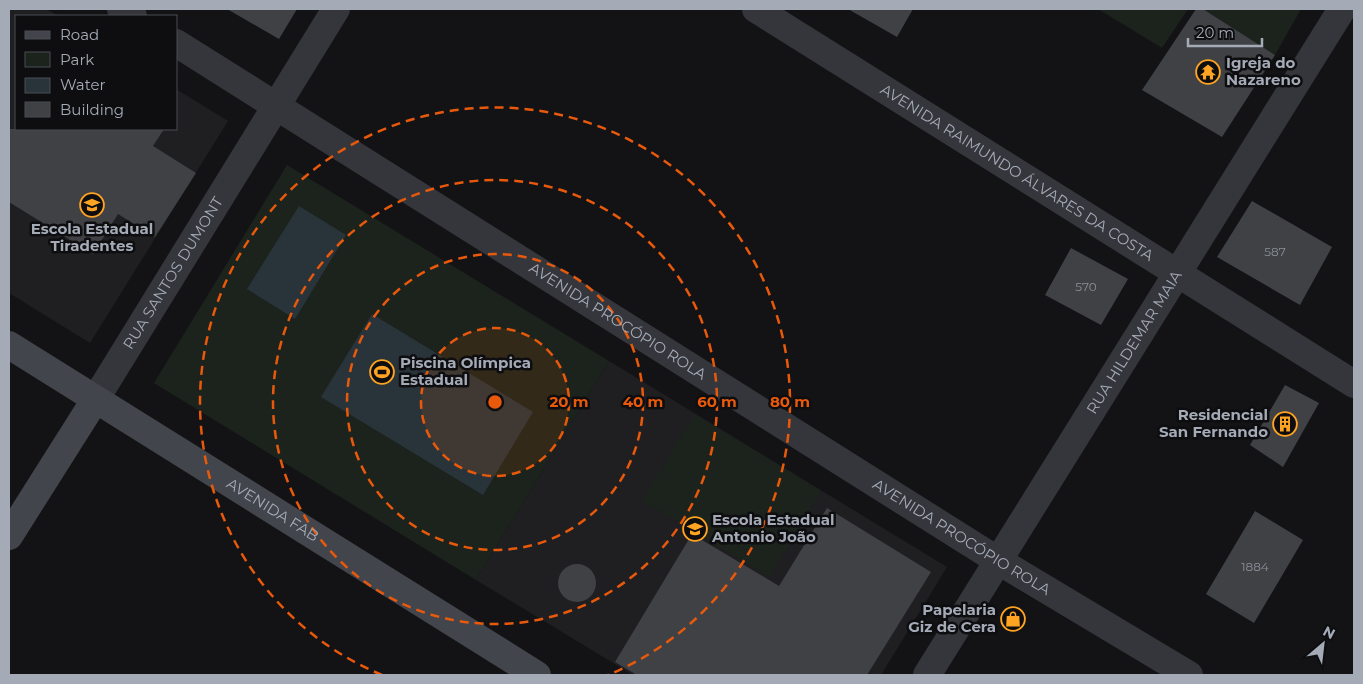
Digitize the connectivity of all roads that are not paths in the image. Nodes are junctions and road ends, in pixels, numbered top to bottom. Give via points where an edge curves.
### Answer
1 (336, 9) edge
2 (756, 9) edge
3 (1342, 9) edge
4 (178, 44) edge
5 (276, 105) junction
6 (1176, 274) junction
7 (9, 345) edge
8 (1354, 384) edge
9 (94, 400) junction
10 (9, 536) edge
11 (997, 560) junction
12 (537, 675) edge
13 (927, 675) edge
14 (1189, 675) edge

1 - 5 street, RUA SANTOS DUMONT
2 - 6 street, AVENIDA RAIMUNDO ÁLVARES DA COSTA
3 - 6 street, RUA HILDEMAR MAIA
4 - 5 street, AVENIDA PROCÓPIO ROLA
5 - 9 street, RUA SANTOS DUMONT
5 - 11 street, AVENIDA PROCÓPIO ROLA
6 - 8 street, AVENIDA RAIMUNDO ÁLVARES DA COSTA
6 - 11 street, RUA HILDEMAR MAIA
7 - 9 main road, AVENIDA FAB
9 - 10 main road, RUA SANTOS DUMONT
9 - 12 main road, AVENIDA FAB
11 - 13 street, RUA HILDEMAR MAIA
11 - 14 street, AVENIDA PROCÓPIO ROLA

